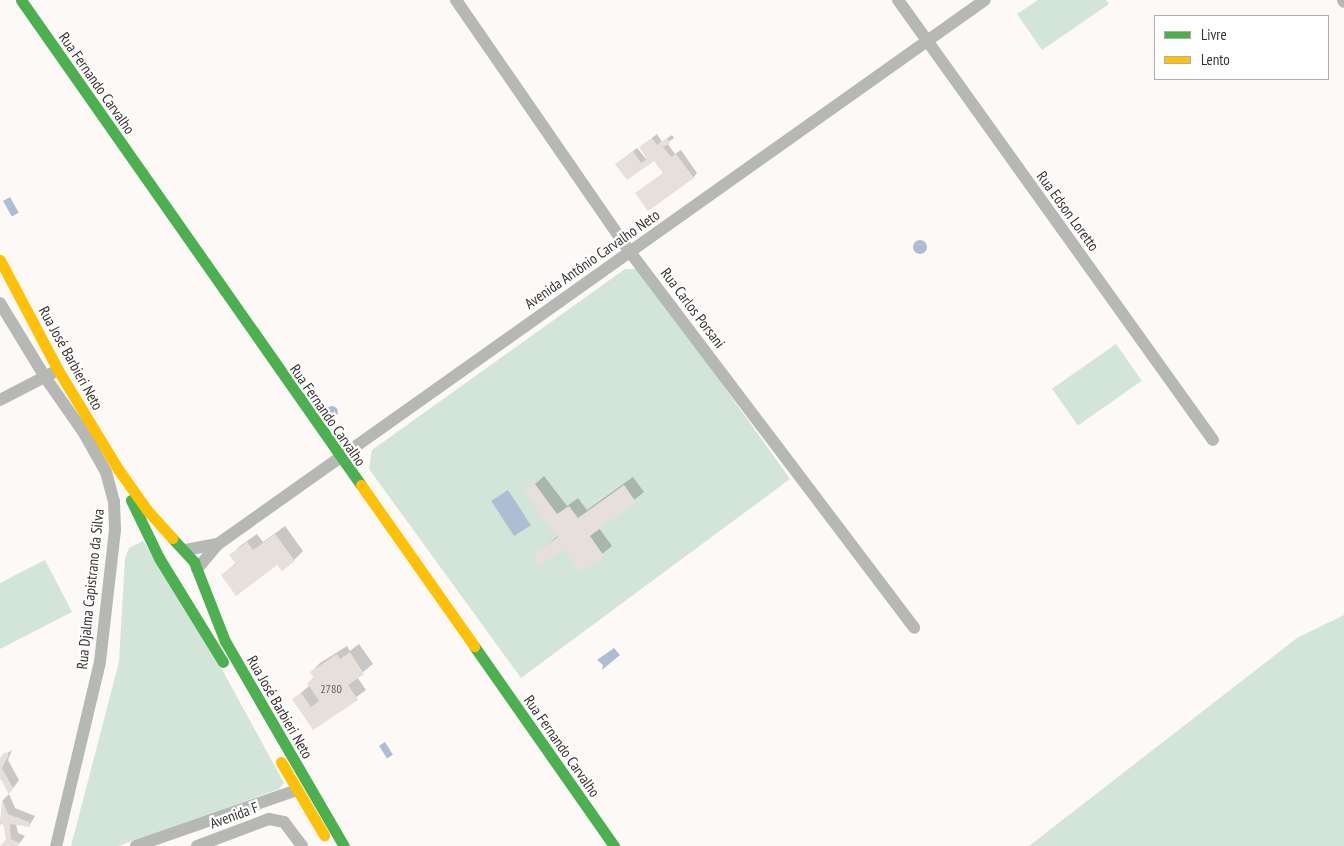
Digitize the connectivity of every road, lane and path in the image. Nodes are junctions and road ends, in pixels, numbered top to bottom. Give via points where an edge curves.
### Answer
1 (21, 0) edge
2 (456, 0) edge
3 (898, 0) edge
4 (985, 0) edge
5 (927, 42) junction
6 (630, 252) junction
7 (0, 260) edge
8 (0, 303) edge
9 (58, 370) junction
10 (45, 377) junction
11 (0, 400) edge
12 (1213, 440) dead end
13 (339, 457) junction
14 (118, 469) junction
15 (218, 544) junction
16 (183, 548) junction
17 (159, 558) junction
18 (200, 574) junction
19 (180, 592) junction
20 (914, 628) dead end
21 (297, 790) junction
22 (227, 840) edge
23 (56, 846) edge
24 (136, 846) edge
25 (196, 846) edge
26 (302, 846) edge
27 (330, 846) edge
28 (344, 846) edge
29 (614, 846) edge

1 - 13 main road, Rua Fernando Carvalho
2 - 6 street, Rua Carlos Porsani
3 - 5 street, Rua Edson Loretto
4 - 5 street, Avenida Antônio Carvalho Neto
5 - 6 street, Avenida Antônio Carvalho Neto
5 - 12 street, Rua Edson Loretto
6 - 13 street, Avenida Antônio Carvalho Neto
6 - 20 street, Rua Carlos Porsani
7 - 9 main road, Rua José Barbieri Neto
8 - 10 street, Rua Djalma Capistrano da Silva
9 - 10 street
9 - 14 main road, Rua José Barbieri Neto
10 - 11 street
10 - 23 street, Rua Djalma Capistrano da Silva via 84,432 106,472 114,501 115,530 100,662
13 - 15 street, Avenida Antônio Carvalho Neto
13 - 29 main road, Rua Fernando Carvalho
14 - 16 main road, Rua José Barbieri Neto via 147,510
14 - 17 main road, Rua José Barbieri Neto
15 - 16 street
15 - 18 street
16 - 17 main road
16 - 18 main road, Rua José Barbieri Neto
17 - 19 main road, Rua José Barbieri Neto
18 - 19 main road
18 - 28 main road, Rua José Barbieri Neto via 206,599 225,641
19 - 21 main road, Rua José Barbieri Neto
21 - 24 street
21 - 27 main road, Rua José Barbieri Neto
22 - 25 street, Avenida F
22 - 26 street, Avenida F via 269,819 284,822

